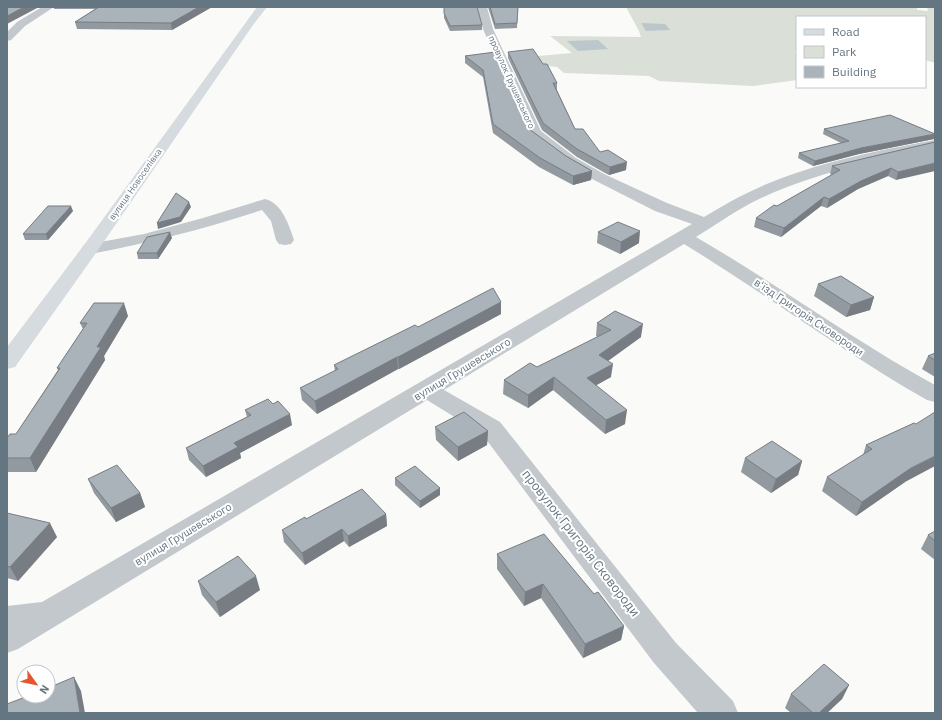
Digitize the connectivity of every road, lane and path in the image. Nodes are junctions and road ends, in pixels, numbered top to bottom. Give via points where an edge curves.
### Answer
1 (49, 7) edge
2 (262, 7) edge
3 (482, 7) edge
4 (12, 30) edge
5 (7, 38) edge
6 (935, 144) edge
7 (705, 223) junction
8 (684, 237) junction
9 (285, 240) dead end
10 (90, 248) junction
11 (7, 362) edge
12 (427, 390) junction
13 (935, 395) edge
14 (48, 614) junction
15 (7, 619) edge
16 (7, 639) edge
17 (721, 713) edge

1 - 4 street
2 - 10 main road, вулиця Новоселівка
3 - 7 street, провулок Грушевського via 488,29 535,133 571,161 599,177 661,207
4 - 5 street
6 - 7 street, вулиця Грушевського via 868,157 800,177 745,200
7 - 8 street, вулиця Грушевського
8 - 12 street, вулиця Грушевського
8 - 13 street, в'їзд Григорія Сковороди via 730,264 887,368
9 - 10 street via 279,220 265,204 145,239
10 - 11 main road, вулиця Новоселівка
12 - 14 street, вулиця Грушевського
12 - 17 street, провулок Григорія Сковороди via 491,428 666,653
14 - 15 street
14 - 16 street, вулиця Грушевського

